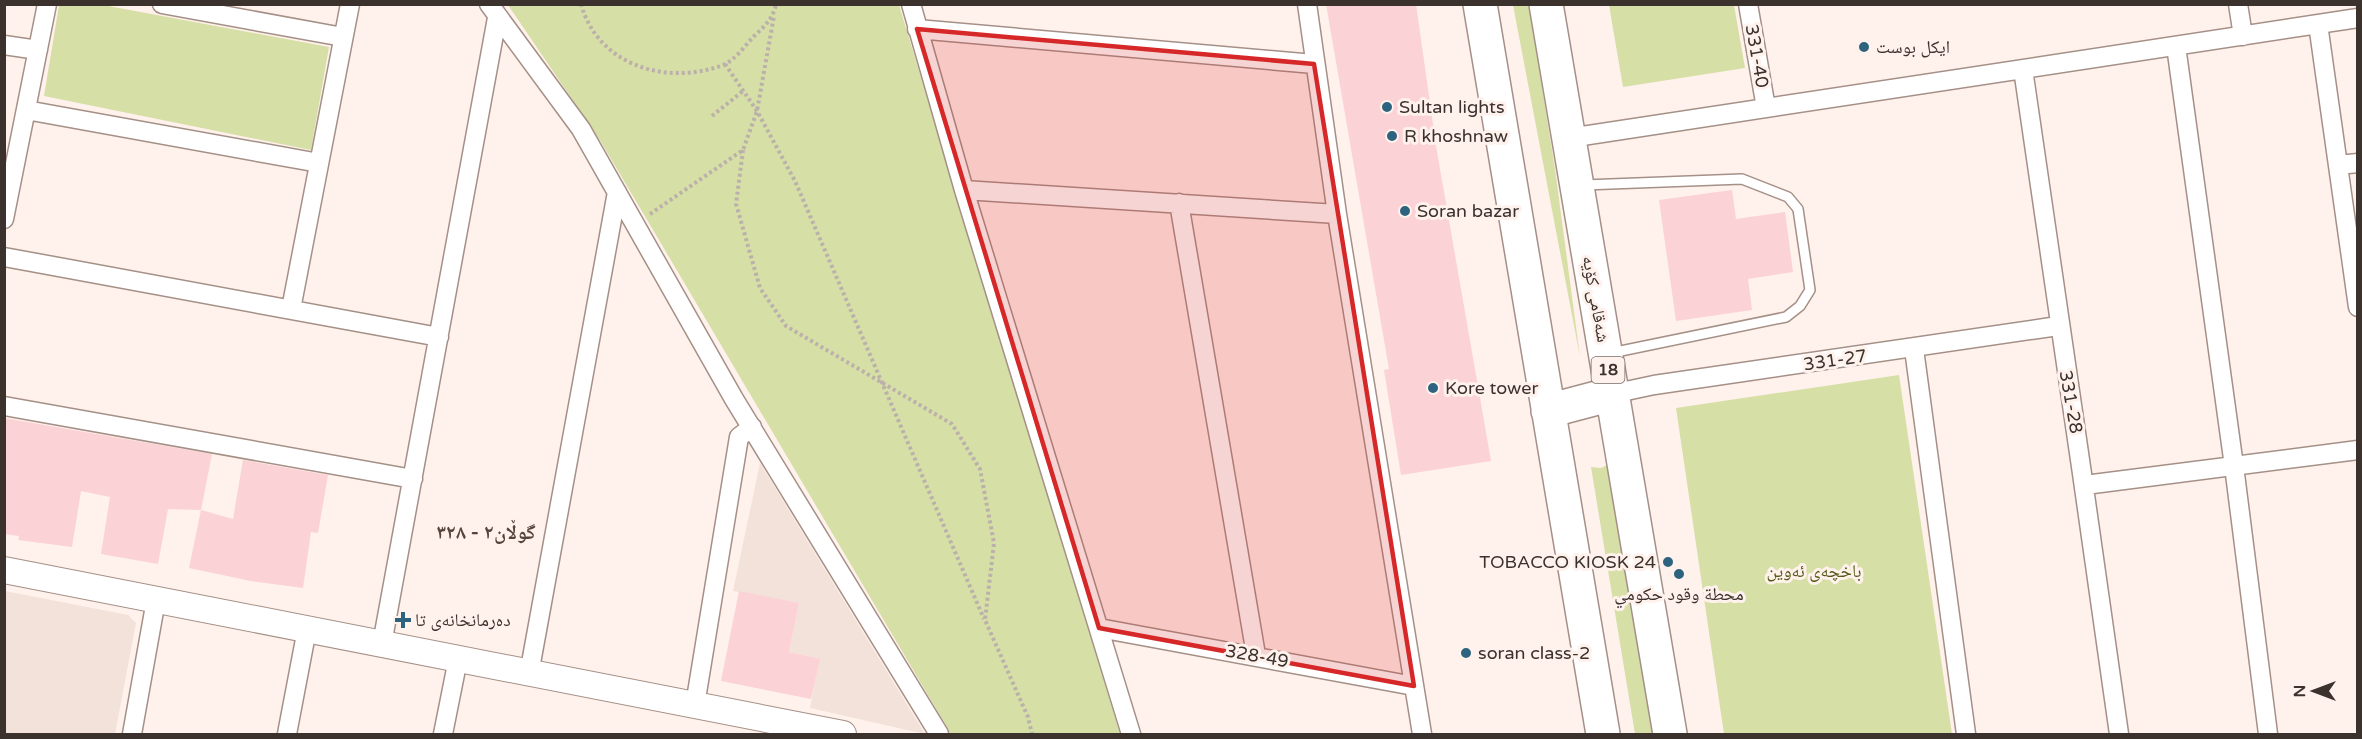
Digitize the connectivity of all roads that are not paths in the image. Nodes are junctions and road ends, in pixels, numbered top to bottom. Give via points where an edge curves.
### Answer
1 (47, 4) edge
2 (162, 4) edge
3 (350, 4) edge
4 (911, 4) edge
5 (1307, 4) edge
6 (1480, 4) edge
7 (1546, 4) edge
8 (1748, 4) edge
9 (2238, 4) edge
10 (202, 8) edge
11 (493, 11) edge
12 (2358, 18) edge
13 (2318, 24) junction
14 (917, 29) junction
15 (2242, 36) junction
16 (343, 37) junction
17 (4, 45) edge
18 (2176, 46) junction
19 (38, 50) junction
20 (1314, 64) junction
21 (2023, 69) junction
22 (1766, 108) junction
23 (26, 110) junction
24 (1569, 138) junction
25 (319, 163) junction
26 (2358, 163) edge
27 (2338, 165) junction
28 (1577, 186) junction
29 (964, 190) junction
30 (617, 192) junction
31 (1179, 203) junction
32 (1337, 214) junction
33 (4, 219) edge
34 (4, 257) edge
35 (2358, 308) edge
36 (291, 309) junction
37 (2058, 326) junction
38 (439, 337) junction
39 (1914, 349) junction
40 (1605, 354) junction
41 (1612, 394) junction
42 (4, 406) edge
43 (1548, 411) junction
44 (752, 427) junction
45 (2358, 450) edge
46 (2234, 466) junction
47 (413, 479) junction
48 (2085, 485) junction
49 (4, 570) edge
50 (156, 600) junction
51 (1099, 628) junction
52 (307, 629) junction
53 (382, 644) junction
54 (1256, 655) junction
55 (458, 659) junction
56 (529, 674) junction
57 (1414, 686) junction
58 (695, 705) junction
59 (132, 735) edge
60 (287, 735) edge
61 (443, 735) edge
62 (843, 735) edge
63 (939, 735) edge
64 (1131, 735) edge
65 (1422, 735) edge
66 (1603, 735) edge
67 (1670, 735) edge
68 (1966, 735) edge
69 (2118, 735) edge
70 (2268, 735) edge

1 - 19 street
2 - 10 street
3 - 16 street
4 - 14 street
5 - 20 street
6 - 43 highway
7 - 24 highway, شەقامی کۆیە / 18
8 - 22 street, 331-40
9 - 15 street
10 - 16 street
11 - 30 street via 581,129
11 - 38 street
12 - 13 street
13 - 15 street
13 - 27 street
14 - 20 street
14 - 29 street
15 - 18 street
16 - 25 street
17 - 19 street
18 - 21 street
18 - 46 street
19 - 23 street
20 - 32 street
21 - 22 street
21 - 37 street, 331-28
22 - 24 street
23 - 25 street
23 - 33 street
24 - 28 highway, شەقامی کۆیە / 18
25 - 36 street
26 - 27 street
27 - 35 street
28 - 40 highway, شەقامی کۆیە / 18
28 - 40 lane via 1742,179 1788,197 1798,209 1810,290 1800,306 1786,317
29 - 31 street
29 - 51 street
30 - 44 street
30 - 56 street
31 - 32 street
31 - 54 street
32 - 57 street
34 - 36 street
36 - 38 street
37 - 39 street, 331-27
37 - 48 street, 331-28
38 - 47 street
39 - 41 street, 331-27
39 - 68 street
40 - 41 highway, شەقامی کۆیە / 18
41 - 43 highway
41 - 67 highway, شەقامی کۆیە / 18
42 - 47 street
43 - 66 highway
44 - 58 street via 739,438
44 - 63 street
45 - 46 street
46 - 48 street
46 - 70 street
47 - 53 street
48 - 69 street, 331-28
49 - 50 street
50 - 52 street
50 - 59 street
51 - 54 street, 328-49
51 - 64 street
52 - 53 street
52 - 60 street
53 - 55 street
54 - 57 street, 328-49
55 - 56 street
55 - 61 street
56 - 58 street
57 - 65 street
58 - 62 street

